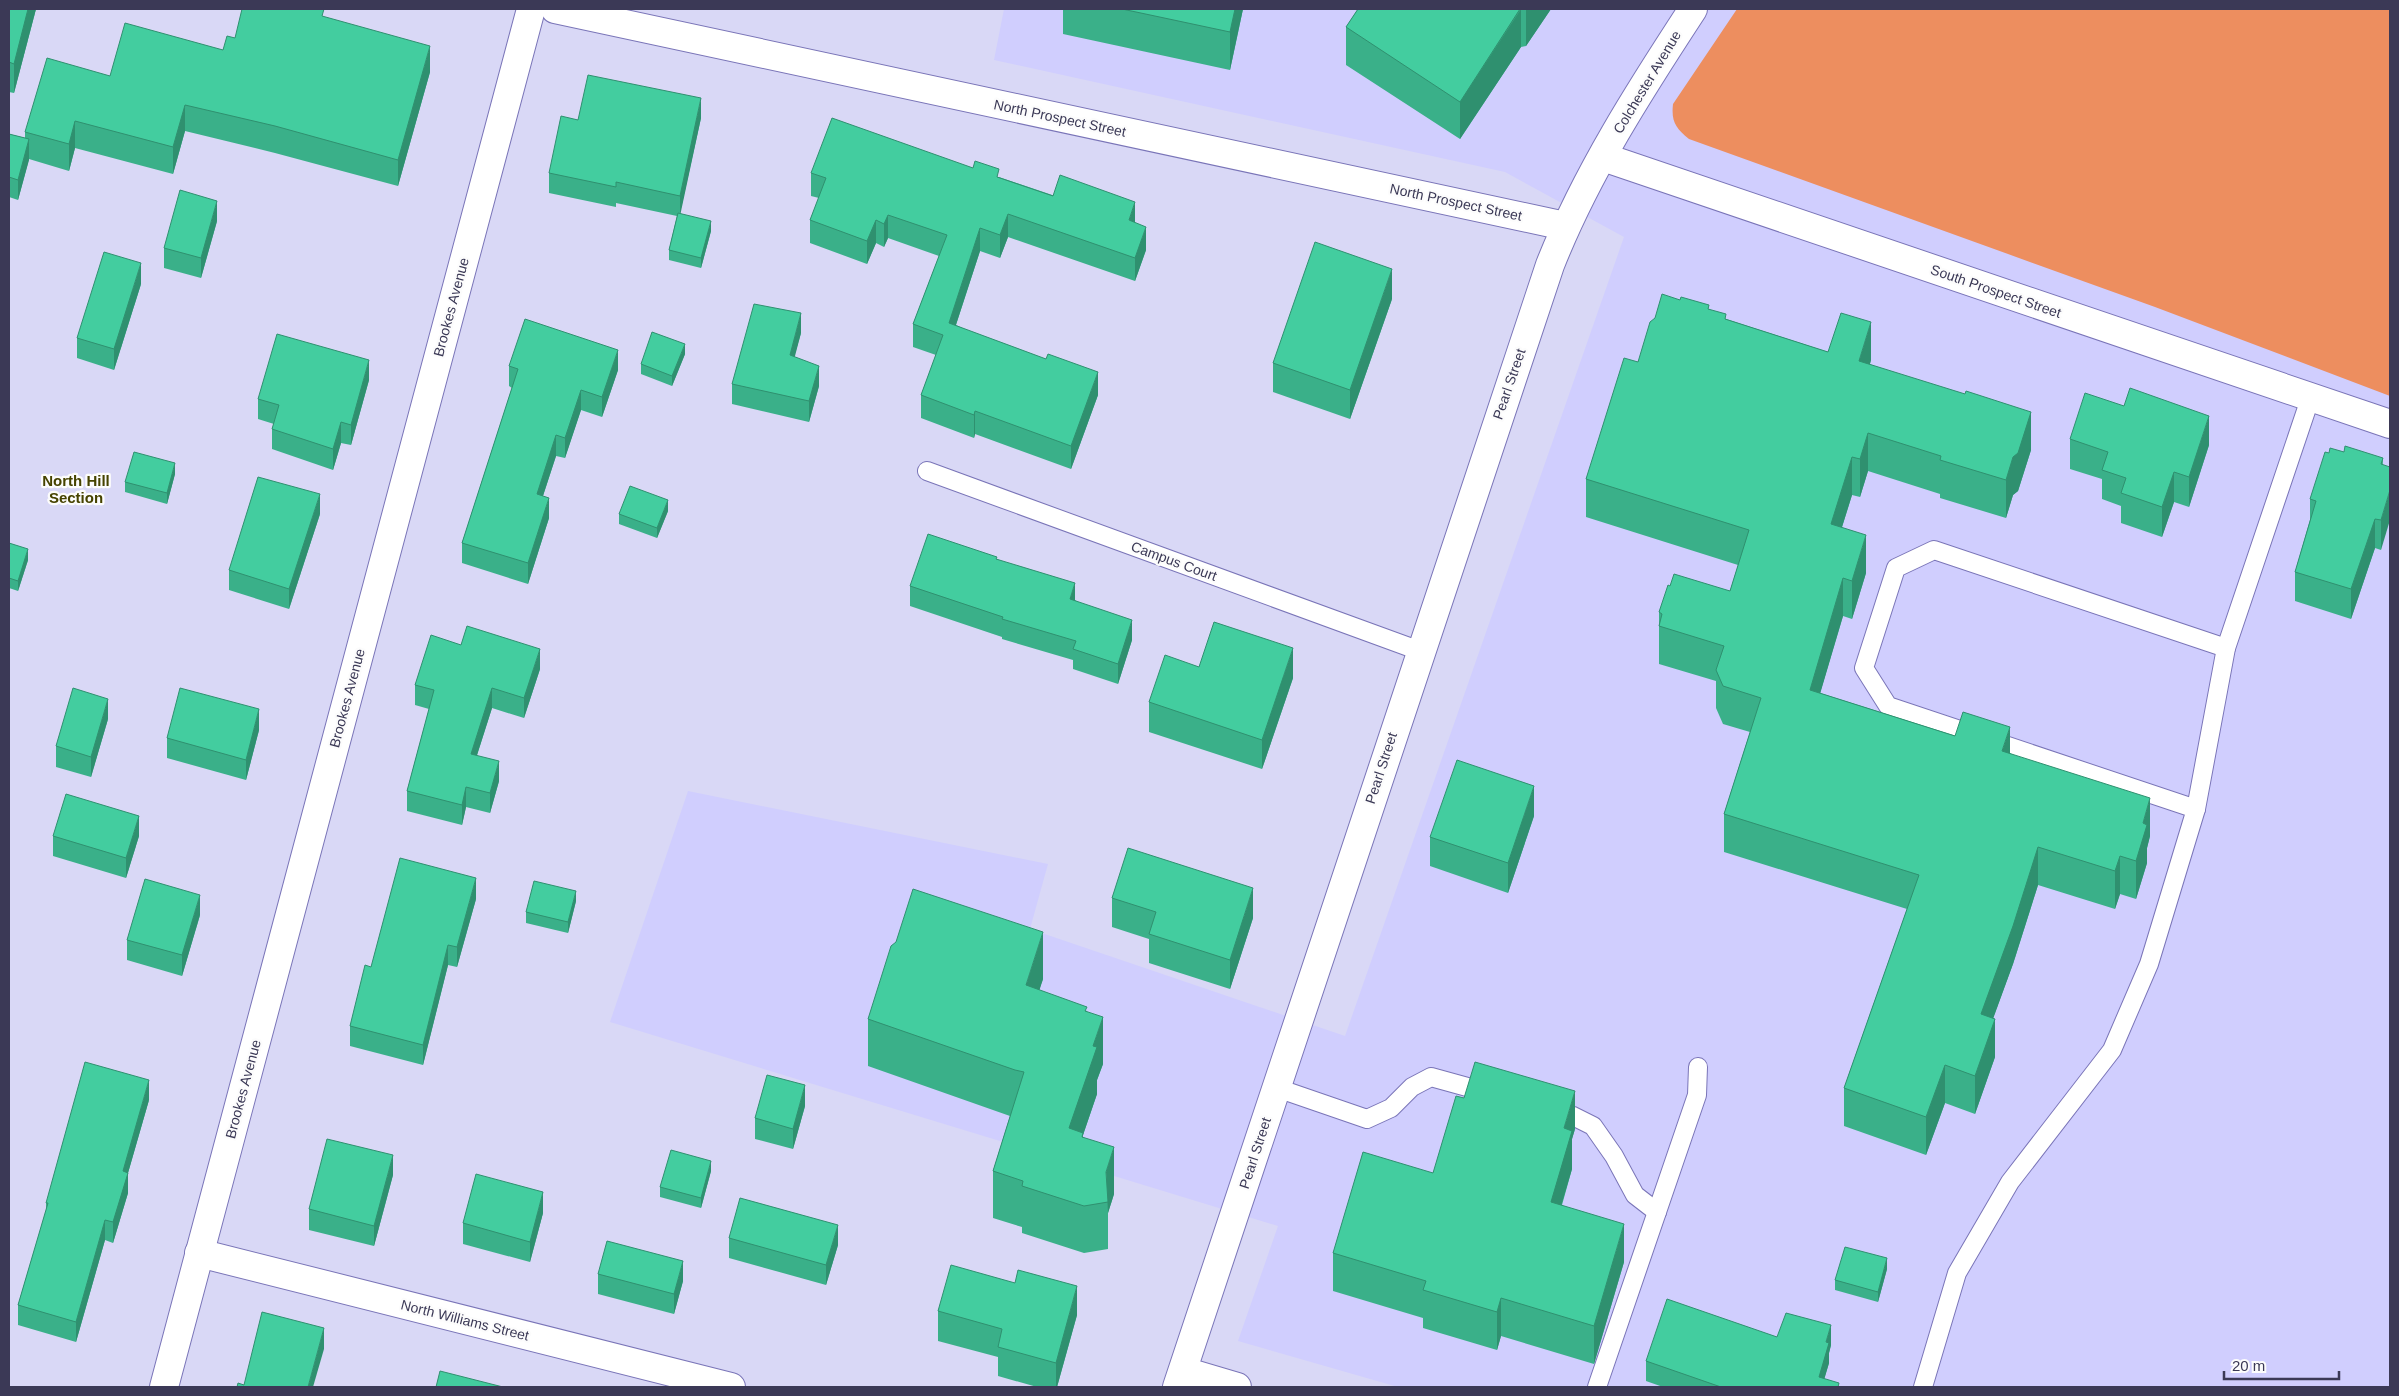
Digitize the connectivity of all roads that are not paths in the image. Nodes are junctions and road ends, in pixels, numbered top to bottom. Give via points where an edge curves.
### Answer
1 (531, 9) edge
2 (555, 9) edge
3 (1693, 9) edge
4 (1603, 157) junction
5 (1565, 226) junction
6 (2311, 396) junction
7 (2390, 424) edge
8 (927, 471) dead end
9 (2226, 648) junction
10 (1420, 651) junction
11 (2196, 809) junction
12 (1698, 1067) dead end
13 (1277, 1088) junction
14 (1506, 1098) edge
15 (1535, 1106) edge
16 (1657, 1212) junction
17 (199, 1253) junction
18 (1180, 1379) edge
19 (164, 1387) edge
20 (731, 1387) edge
21 (1237, 1387) edge
22 (1597, 1387) edge
23 (1923, 1387) edge

1 - 17 street, Brookes Avenue
2 - 5 street, North Prospect Street
3 - 4 street, Colchester Avenue via 1646,81
4 - 5 street, Pearl Street
4 - 6 street, South Prospect Street
5 - 10 street, Pearl Street
6 - 7 street, South Prospect Street
6 - 9 lane
8 - 10 lane, Campus Court
9 - 11 lane
9 - 11 lane via 1934,550 1896,568 1864,668 1888,706
10 - 13 street, Pearl Street
11 - 23 lane via 2149,964 2112,1050 2010,1182 1960,1266
12 - 16 lane via 1697,1095
13 - 14 lane via 1367,1119 1391,1108 1412,1087 1431,1077
13 - 18 street, Pearl Street
15 - 16 lane via 1572,1116 1593,1126 1635,1195
16 - 22 lane
17 - 19 street, Brookes Avenue
17 - 20 street, North Williams Street
18 - 21 street

